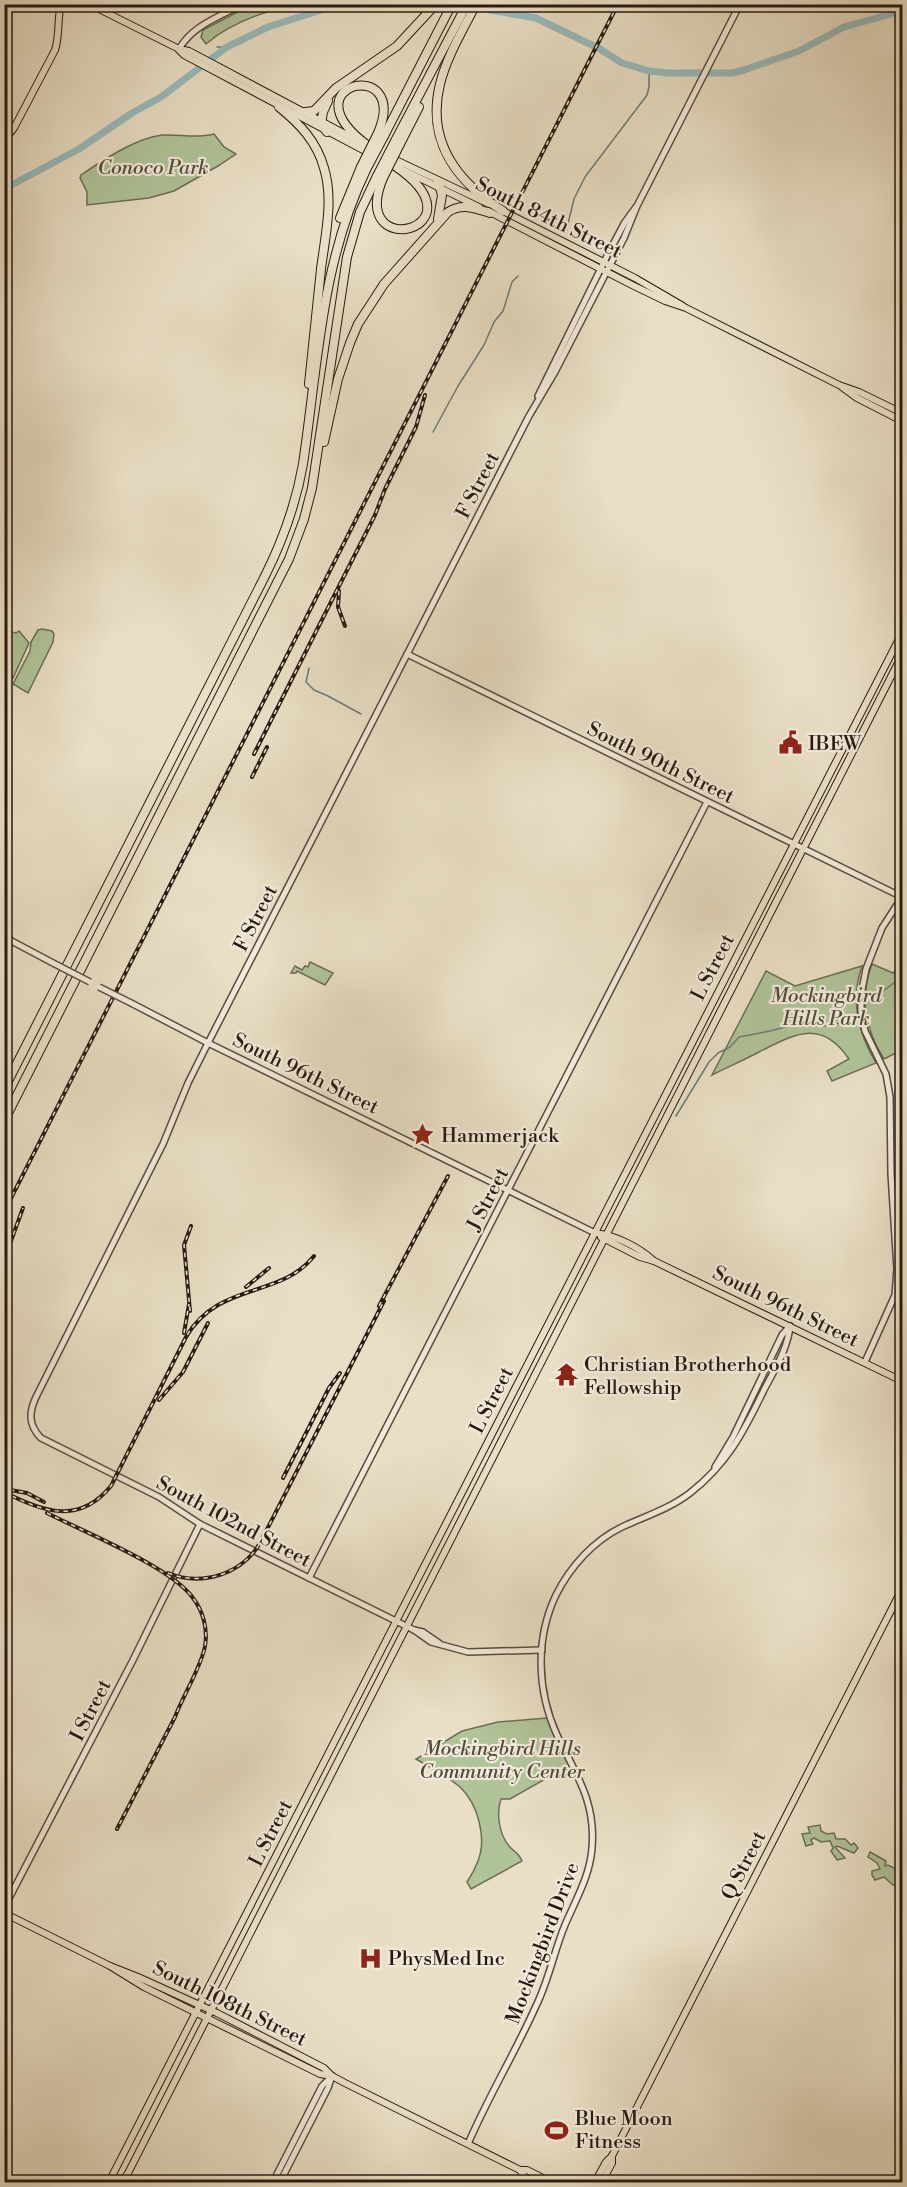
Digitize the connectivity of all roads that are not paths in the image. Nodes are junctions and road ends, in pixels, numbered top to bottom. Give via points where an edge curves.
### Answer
1 (61, 4) edge
2 (89, 4) edge
3 (242, 4) edge
4 (436, 4) edge
5 (452, 4) edge
6 (467, 4) edge
7 (476, 4) edge
8 (740, 4) edge
9 (457, 32) junction
10 (179, 49) junction
11 (225, 73) junction
12 (342, 83) junction
13 (279, 107) junction
14 (305, 112) junction
15 (321, 121) junction
16 (327, 132) junction
17 (381, 134) junction
18 (4, 141) edge
19 (366, 148) junction
20 (395, 164) junction
21 (380, 177) junction
22 (438, 181) junction
23 (442, 189) junction
24 (503, 211) junction
25 (490, 213) junction
26 (430, 231) junction
27 (605, 267) junction
28 (839, 385) junction
29 (903, 413) edge
30 (903, 421) edge
31 (318, 454) junction
32 (299, 485) junction
33 (903, 633) edge
34 (407, 654) junction
35 (903, 655) edge
36 (707, 802) junction
37 (794, 844) junction
38 (804, 848) junction
39 (903, 897) edge
40 (4, 937) edge
41 (208, 1044) junction
42 (4, 1089) edge
43 (4, 1121) edge
44 (508, 1190) junction
45 (595, 1233) junction
46 (605, 1237) junction
47 (790, 1326) junction
48 (865, 1362) junction
49 (903, 1381) edge
50 (41, 1438) joint
51 (200, 1524) junction
52 (309, 1578) junction
53 (903, 1589) edge
54 (396, 1622) junction
55 (406, 1626) junction
56 (542, 1650) junction
57 (4, 1908) edge
58 (4, 1913) edge
59 (197, 2009) junction
60 (210, 2010) junction
61 (207, 2017) junction
62 (332, 2076) junction
63 (468, 2144) junction
64 (612, 2156) junction
65 (520, 2170) junction
66 (124, 2181) edge
67 (109, 2182) edge
68 (273, 2182) edge
69 (280, 2182) edge
70 (536, 2182) edge
71 (552, 2182) edge
72 (595, 2182) edge
73 (602, 2182) edge

1 - 18 main road via 55,50
2 - 10 main road
3 - 10 street via 195,29
4 - 12 highway via 397,46
5 - 17 highway
6 - 9 highway
7 - 9 highway
8 - 27 street, F Street
9 - 21 highway, bridge
9 - 24 highway via 440,84 440,133 450,161 462,178
10 - 11 main road
11 - 13 main road
11 - 14 main road
12 - 14 highway via 315,111
12 - 15 highway via 327,102
13 - 16 main road
13 - 32 highway via 301,125 317,149 327,176
14 - 15 main road
15 - 16 highway
15 - 19 main road
16 - 19 main road
17 - 19 highway via 384,107 378,92 364,84 349,88 338,103 340,117
17 - 32 highway, bridge via 363,169 330,272
20 - 21 highway via 425,196 426,212 418,225 397,230 382,220 377,202
20 - 22 main road, South 84th Street
20 - 23 main road, South 84th Street
21 - 31 highway via 358,219 347,257
22 - 23 highway
22 - 24 main road, South 84th Street
23 - 25 main road, South 84th Street
23 - 26 highway via 441,211
24 - 27 main road, South 84th Street
25 - 26 highway via 471,207 454,208
25 - 27 main road, South 84th Street
26 - 31 highway via 384,284 358,324 342,364
27 - 28 main road, South 84th Street
27 - 34 street, F Street via 555,372
28 - 29 main road, South 84th Street
28 - 30 main road, South 84th Street
31 - 43 highway via 304,519 281,576
32 - 42 highway via 286,529 265,576
33 - 37 main road, L Street
34 - 36 street, South 90th Street
34 - 41 street, F Street
35 - 38 main road, L Street
36 - 37 street, South 90th Street
36 - 44 street, J Street
37 - 38 street, South 90th Street
37 - 45 main road, L Street
38 - 39 street, South 90th Street
38 - 46 main road, L Street
39 - 48 street via 884,924 861,988 863,1024 886,1074 890,1097 897,1269 895,1295
40 - 41 street, South 96th Street, bridge
41 - 44 street, South 96th Street
41 - 50 street, F Street via 156,1160 33,1403 31,1424
44 - 45 street, South 96th Street
44 - 52 street, J Street
45 - 46 main road, South 96th Street
45 - 54 main road, L Street
46 - 47 main road, South 96th Street via 640,1250 654,1261
46 - 55 main road, L Street
47 - 48 main road, South 96th Street
47 - 56 street, Mockingbird Drive via 712,1472 676,1502 613,1532 585,1555 557,1595
48 - 49 main road, South 96th Street
50 - 51 street, South 102nd Street via 159,1497
51 - 52 street, South 102nd Street
51 - 57 street, I Street
52 - 54 street, South 102nd Street
53 - 64 main road, Q Street
54 - 55 street, South 102nd Street
54 - 59 main road, L Street
55 - 56 street, South 102nd Street via 431,1642 456,1650
55 - 60 main road, L Street
56 - 63 street, Mockingbird Drive via 547,1709 589,1804 591,1859 539,2001
58 - 59 main road, South 108th Street
59 - 60 main road, South 108th Street
59 - 61 main road, South 108th Street
59 - 67 main road, L Street
60 - 61 main road, L Street
60 - 62 main road, South 108th Street via 324,2068
61 - 62 main road, South 108th Street via 320,2074
61 - 66 main road, L Street
62 - 63 main road, South 108th Street
62 - 68 street via 322,2086
62 - 69 street
63 - 65 main road, South 108th Street
64 - 72 main road, Q Street
64 - 73 main road, Q Street
65 - 70 main road, South 108th Street
65 - 71 main road, South 108th Street

